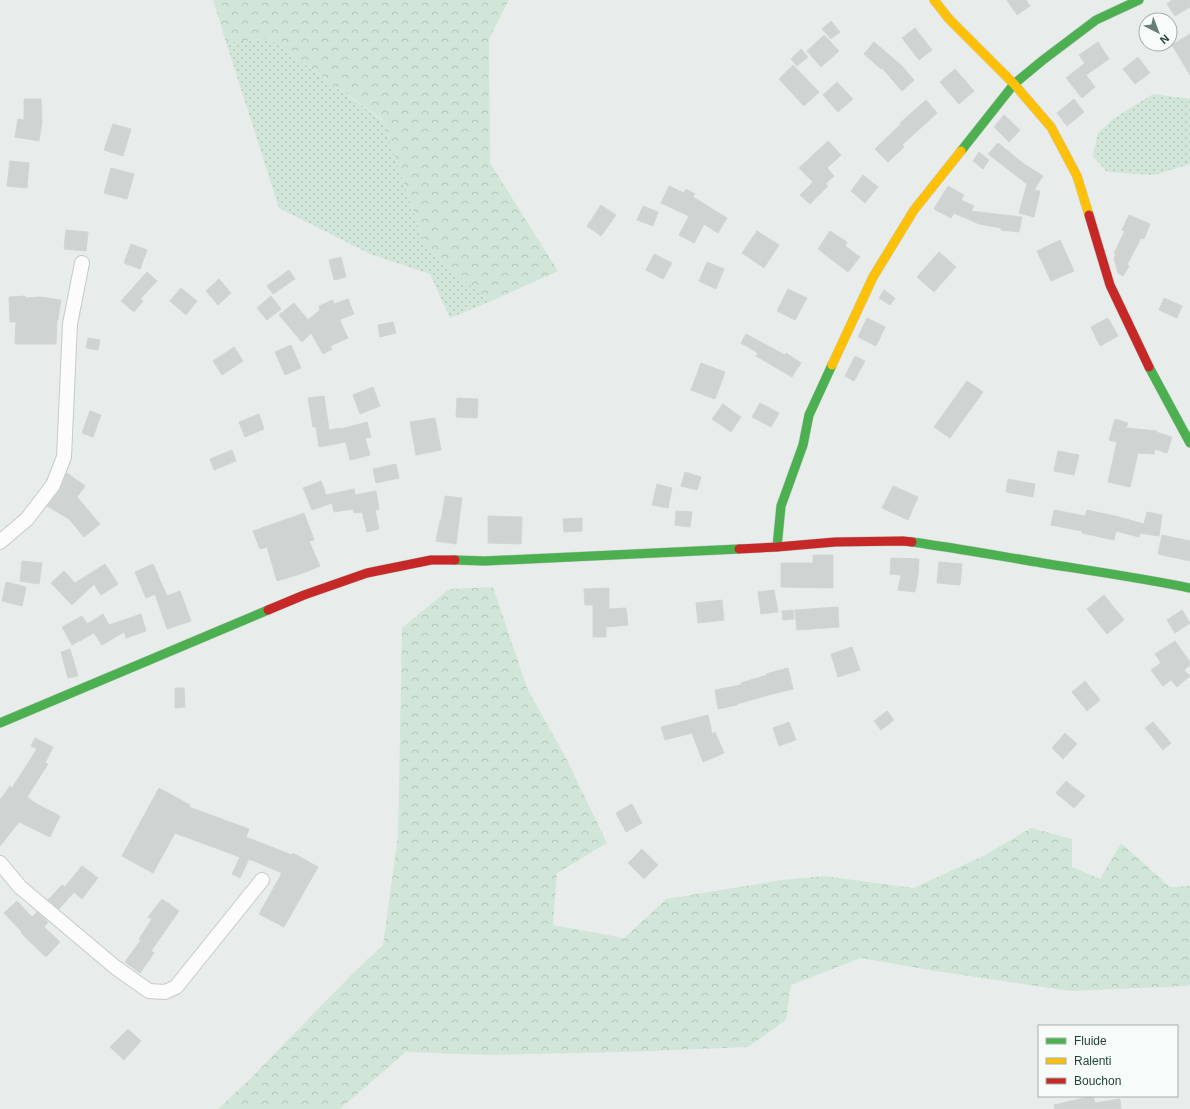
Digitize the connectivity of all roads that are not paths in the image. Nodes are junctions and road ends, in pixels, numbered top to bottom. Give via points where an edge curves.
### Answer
1 (934, 0) edge
2 (1139, 0) edge
3 (1014, 84) junction
4 (82, 264) dead end
5 (1190, 443) edge
6 (0, 542) edge
7 (777, 547) junction
8 (1190, 588) edge
9 (0, 723) edge
10 (0, 863) edge
11 (262, 880) dead end

1 - 3 street via 949,19
2 - 3 street via 1096,20
3 - 5 street via 1051,127 1077,176 1110,285 1144,358
3 - 7 street via 914,210 872,277 809,414 803,445 781,506
4 - 6 street via 70,324 64,457 53,485 27,519
7 - 8 street via 835,542 903,541 1142,578
7 - 9 street via 485,561 431,560 367,573 304,595
10 - 11 street via 20,887 149,991 165,992 176,986

